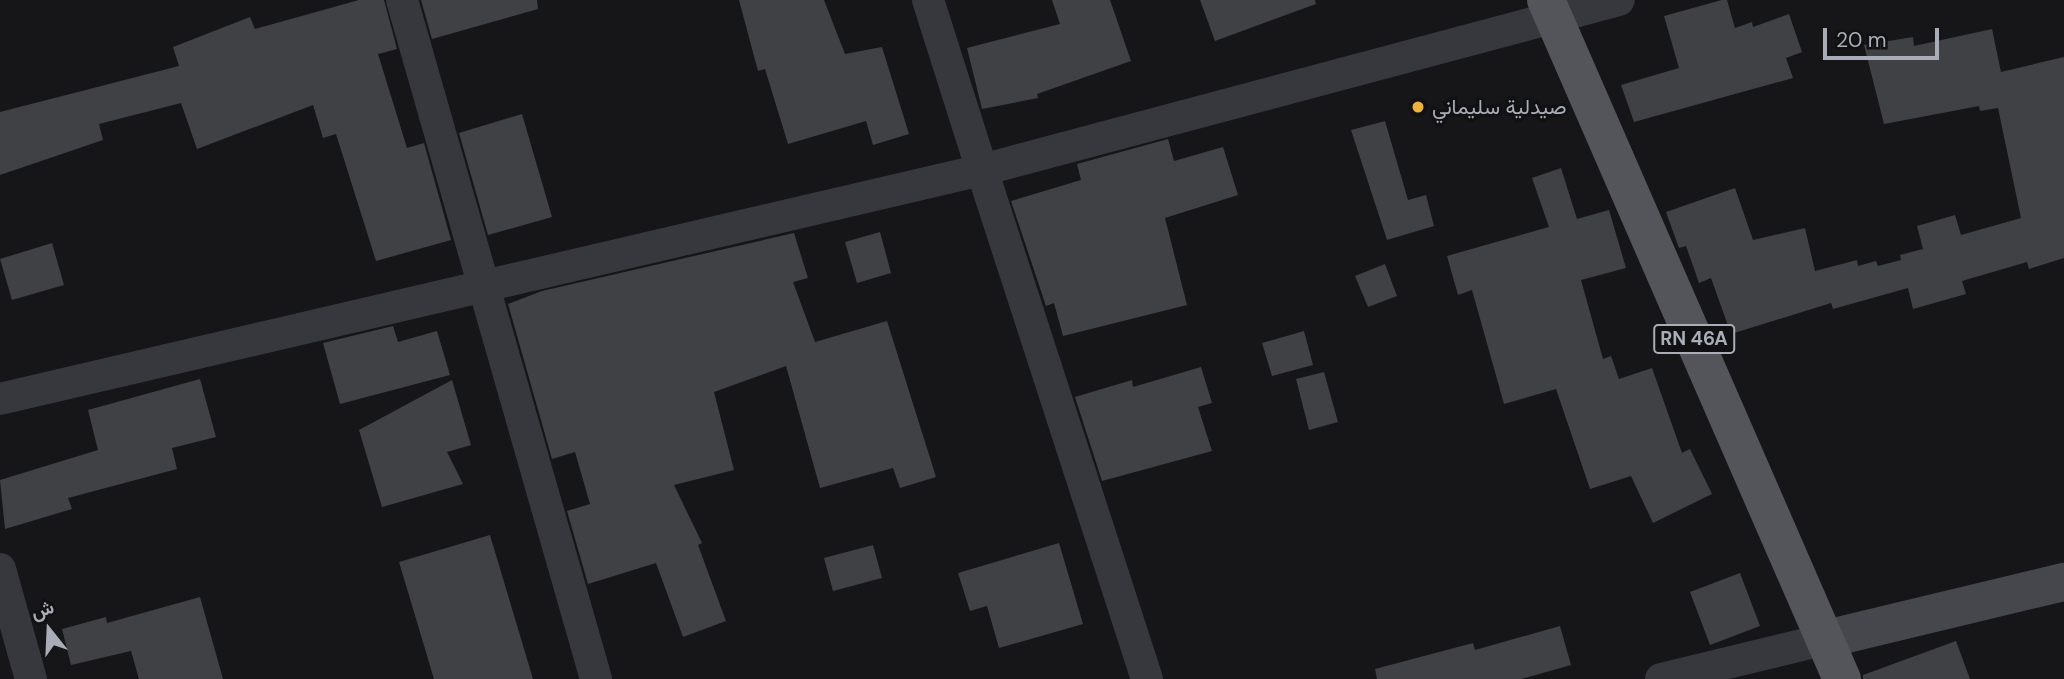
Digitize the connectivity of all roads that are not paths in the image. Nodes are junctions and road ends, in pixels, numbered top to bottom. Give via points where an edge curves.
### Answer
1 (402, 0) edge
2 (929, 0) edge
3 (1619, 0) edge
4 (1549, 8) edge
5 (982, 170) junction
6 (484, 286) junction
7 (0, 399) edge
8 (0, 569) edge
9 (2064, 582) edge
10 (1826, 639) junction
11 (31, 679) edge
12 (596, 679) edge
13 (1147, 679) edge
14 (1661, 679) edge
15 (1842, 679) edge

1 - 6 street
2 - 5 street
3 - 4 street
4 - 5 street
4 - 10 main road, RN 46A
5 - 6 street
5 - 13 street
6 - 7 street
6 - 12 street
8 - 11 street
9 - 10 main road
10 - 14 street
10 - 15 main road, RN 46A

